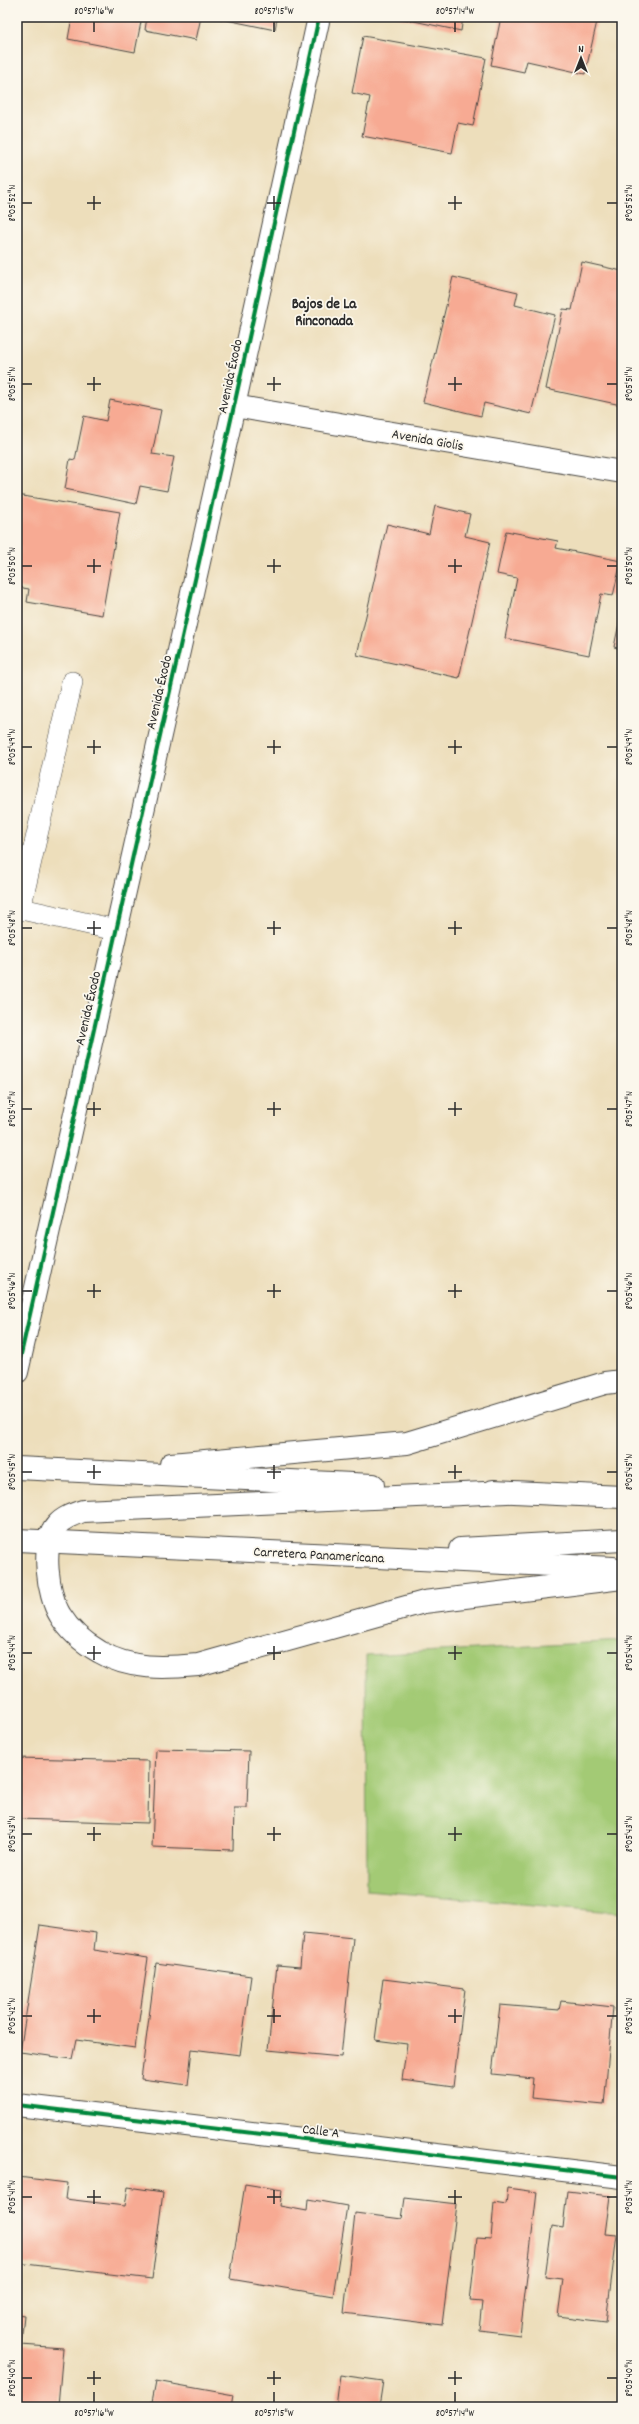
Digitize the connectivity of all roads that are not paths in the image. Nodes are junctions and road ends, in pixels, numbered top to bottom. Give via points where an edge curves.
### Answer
1 (319, 17) edge
2 (234, 406) junction
3 (622, 472) edge
4 (72, 682) dead end
5 (19, 909) edge
6 (116, 930) junction
7 (17, 1372) edge
8 (622, 1381) edge
9 (17, 1468) edge
10 (88, 1471) junction
11 (507, 1492) junction
12 (622, 1497) edge
13 (17, 1540) edge
14 (622, 1540) edge
15 (48, 1542) junction
16 (335, 1555) junction
17 (622, 1569) edge
18 (622, 1578) edge
19 (17, 2105) edge
20 (622, 2177) edge

1 - 2 main road, Avenida Éxodo
2 - 3 main road, Avenida Giolis
2 - 6 main road, Avenida Éxodo
4 - 5 lane
5 - 6 lane
6 - 7 main road, Avenida Éxodo
8 - 10 main road via 605,1383 407,1443
9 - 10 main road
10 - 11 main road
11 - 12 main road
11 - 15 main road via 84,1511 68,1516 57,1525
13 - 15 main road, Carretera Panamericana
14 - 16 main road
15 - 16 main road, Carretera Panamericana
15 - 18 main road via 51,1599 71,1631 100,1652 130,1663 160,1668 198,1665 424,1602
16 - 17 main road, Carretera Panamericana
19 - 20 main road, Calle A

